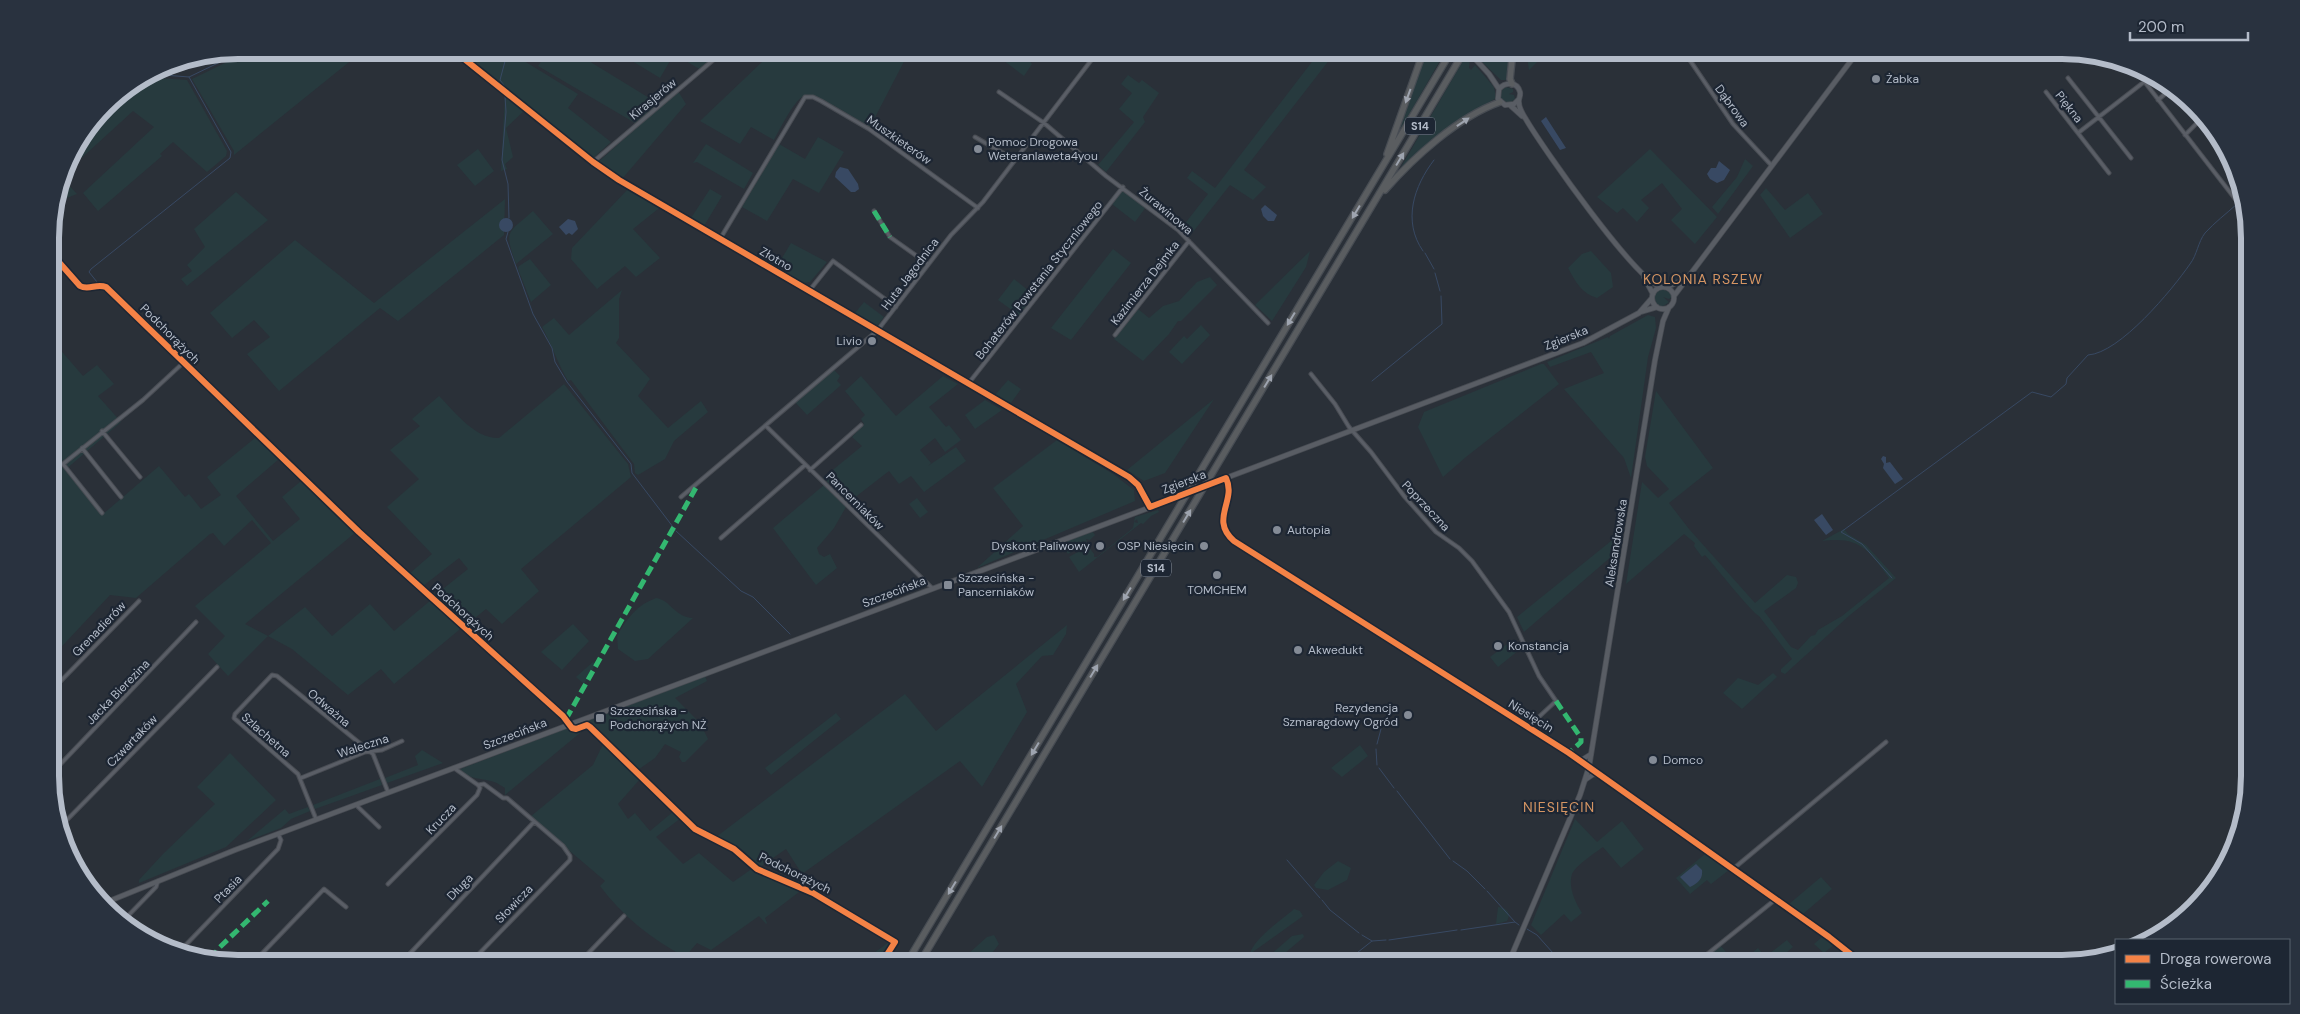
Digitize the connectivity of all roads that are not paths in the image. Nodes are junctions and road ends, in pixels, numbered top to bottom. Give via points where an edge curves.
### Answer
1 (464, 59) edge
2 (714, 59) edge
3 (1092, 59) edge
4 (1421, 59) edge
5 (1447, 59) edge
6 (1461, 59) edge
7 (1475, 59) edge
8 (1513, 59) edge
9 (1689, 59) edge
10 (1852, 59) edge
11 (1489, 74) junction
12 (2140, 76) edge
13 (2068, 78) dead end
14 (2147, 80) edge
15 (2144, 82) junction
16 (1504, 84) junction
17 (1512, 84) junction
18 (1499, 89) junction
19 (999, 92) dead end
20 (2046, 92) dead end
21 (2167, 93) edge
22 (1519, 99) junction
23 (2158, 100) junction
24 (1500, 102) junction
25 (1511, 106) junction
26 (2099, 117) junction
27 (1527, 121) junction
28 (2198, 122) edge
29 (1044, 123) junction
30 (2078, 133) junction
31 (2185, 135) junction
32 (975, 136) dead end
33 (2131, 158) dead end
34 (1015, 160) junction
35 (593, 162) junction
36 (1772, 167) junction
37 (1381, 170) junction
38 (2109, 174) dead end
39 (1123, 187) junction
40 (2236, 200) dead end
41 (1375, 201) junction
42 (978, 208) junction
43 (874, 210) dead end
44 (720, 239) junction
45 (1189, 242) junction
46 (59, 261) edge
47 (928, 264) junction
48 (1644, 277) junction
49 (1683, 280) junction
50 (1661, 287) junction
51 (1667, 288) junction
52 (808, 291) junction
53 (1652, 296) junction
54 (1674, 296) junction
55 (896, 307) junction
56 (1669, 307) junction
57 (1658, 308) junction
58 (1638, 313) junction
59 (1663, 321) junction
60 (1268, 323) dead end
61 (877, 331) junction
62 (1115, 335) dead end
63 (183, 363) junction
64 (1311, 374) dead end
65 (968, 384) junction
66 (861, 425) dead end
67 (766, 426) junction
68 (1352, 431) junction
69 (102, 432) junction
70 (82, 448) junction
71 (805, 464) junction
72 (810, 470) junction
73 (140, 477) dead end
74 (1226, 478) junction
75 (121, 497) dead end
76 (681, 497) dead end
77 (1150, 507) junction
78 (102, 513) dead end
79 (721, 538) dead end
80 (965, 576) joint
81 (932, 588) junction
82 (139, 601) dead end
83 (196, 622) dead end
84 (218, 667) dead end
85 (277, 676) joint
86 (59, 683) edge
87 (570, 724) junction
88 (1528, 728) junction
89 (402, 741) dead end
90 (1886, 742) dead end
91 (1593, 748) junction
92 (370, 751) junction
93 (1577, 759) junction
94 (59, 765) edge
95 (1589, 767) junction
96 (454, 768) junction
97 (1601, 775) junction
98 (301, 778) junction
99 (1585, 780) junction
100 (478, 785) junction
101 (388, 792) junction
102 (356, 805) junction
103 (316, 819) junction
104 (65, 822) edge
105 (533, 823) junction
106 (379, 827) dead end
107 (278, 834) junction
108 (1733, 869) junction
109 (158, 881) junction
110 (388, 884) dead end
111 (1776, 899) junction
112 (109, 901) edge
113 (346, 907) dead end
114 (624, 916) dead end
115 (127, 917) edge
116 (184, 947) edge
117 (261, 955) edge
118 (408, 955) edge
119 (478, 955) edge
120 (587, 955) edge
121 (887, 955) edge
122 (911, 955) edge
123 (925, 955) edge
124 (1512, 955) edge
125 (1706, 955) edge
126 (1852, 955) edge

1 - 35 street, Złotno
2 - 35 street, Kirasjerów
3 - 29 street, Huta Jagodnica
4 -> 37 highway
5 - 37 highway, S14
41 -> 6 highway, S14
7 - 11 main road
8 - 17 highway
9 - 36 street, Dąbrowa via 1732,124
10 - 36 main road
11 - 16 main road
11 - 18 main road
12 - 15 street
13 - 26 street, Piękna
14 - 15 street, Piękna
15 - 23 street
15 - 26 street, Piękna
16 - 17 main road
16 - 18 main road
17 - 22 main road via 1520,92
18 - 24 main road
19 - 29 street, Żurawinowa
20 - 30 street, Piękna
21 - 23 street
22 - 25 main road
22 - 27 main road
23 - 31 street
24 - 25 main road
41 -> 24 highway via 1419,155 1459,125
25 - 27 main road
26 - 30 street, Piękna
26 - 33 street, Piękna
27 - 48 main road via 1611,238
28 - 31 street
29 - 34 street, Huta Jagodnica
29 - 39 street, Żurawinowa
30 - 38 street, Piękna
31 - 40 street
32 - 34 street
34 - 42 street, Huta Jagodnica
35 - 44 street, Złotno
36 - 49 main road via 1703,259
37 -> 122 highway, S14
39 - 45 street, Żurawinowa
39 - 65 street, Bohaterów Powstania Styczniowego
123 -> 41 highway, S14
42 - 44 street, Muszkieterów via 869,129 813,97 805,97
42 - 47 street, Huta Jagodnica
43 - 47 street via 890,237
44 - 52 street, Złotno
45 - 60 street, Żurawinowa
45 - 62 street, Kazimierza Dejmka
46 - 63 street, Podchorążych via 80,286 106,287
47 - 55 street, Huta Jagodnica
48 - 50 main road
48 - 53 main road
49 - 51 main road
49 - 54 main road
50 - 51 main road
50 - 53 main road
51 - 54 main road
52 - 55 street via 833,261
52 - 61 street, Złotno
53 - 57 main road
53 - 58 main road, Zgierska
54 - 56 main road
55 - 61 street, Huta Jagodnica
56 - 57 main road
56 - 59 main road, Aleksandrowska
57 - 58 main road, Zgierska
57 - 59 main road, Aleksandrowska
58 - 68 main road, Zgierska via 1577,346
59 - 91 main road, Aleksandrowska
61 - 65 street, Złotno
61 - 67 street, Huta Jagodnica
63 - 69 street
63 - 87 street, Podchorążych via 386,556
64 - 68 street, Poprzeczna via 1333,400
65 - 77 street, Złotno via 1136,483
66 - 72 street
67 - 71 street, Pancerniaków
67 - 76 street, Huta Jagodnica
68 - 74 main road, Zgierska
68 - 88 street, Poprzeczna via 1436,532 1466,553 1509,612 1539,676 1556,701
69 - 70 street
69 - 73 street
70 - 75 street
70 - 78 street via 62,464
71 - 72 street, Pancerniaków
71 - 79 street
72 - 81 street, Pancerniaków
74 - 77 main road, Zgierska, bridge
74 - 88 street, Niesięcin via 1230,489 1223,521 1234,541
77 - 80 main road, Zgierska
80 - 81 main road, Szczecińska
81 - 87 main road, Szczecińska
82 - 86 street, Grenadierów
83 - 94 street, Jacka Bierezina
84 - 104 street, Czwartaków
85 - 92 street, Odważna
85 - 98 street, Szlachetna via 272,675 233,716
87 - 96 main road, Szczecińska
87 - 121 street, Podchorążych via 574,729 590,727 696,829 734,849 757,869 813,893 896,942
88 - 93 street, Niesięcin
89 - 92 street, Waleczna via 382,750
90 - 108 street
91 - 93 street via 1587,758
91 - 95 main road, Aleksandrowska
92 - 98 street, Waleczna
92 - 101 street
93 - 95 street, Niesięcin
95 - 97 street, Niesięcin
95 - 99 main road, Aleksandrowska
96 - 100 street
96 - 101 main road, Szczecińska
97 - 99 street via 1594,774
97 - 108 street, Niesięcin
98 - 103 street, Szlachetna
99 - 124 main road, Aleksandrowska
100 - 105 street via 484,784 502,798 507,798
100 - 110 street, Krucza via 478,795
101 - 102 main road, Szczecińska
102 - 103 main road, Szczecińska
102 - 106 street
103 - 107 main road, Szczecińska
105 - 118 street, Długa
105 - 119 street, Słowicza via 563,846 570,860
107 - 109 main road, Szczecińska
107 - 116 street, Ptasia via 281,840 278,849
108 - 111 street, Niesięcin
109 - 112 main road, Szczecińska
109 - 115 street
111 - 125 street
111 - 126 street, Niesięcin
113 - 117 street via 324,889
114 - 120 street

